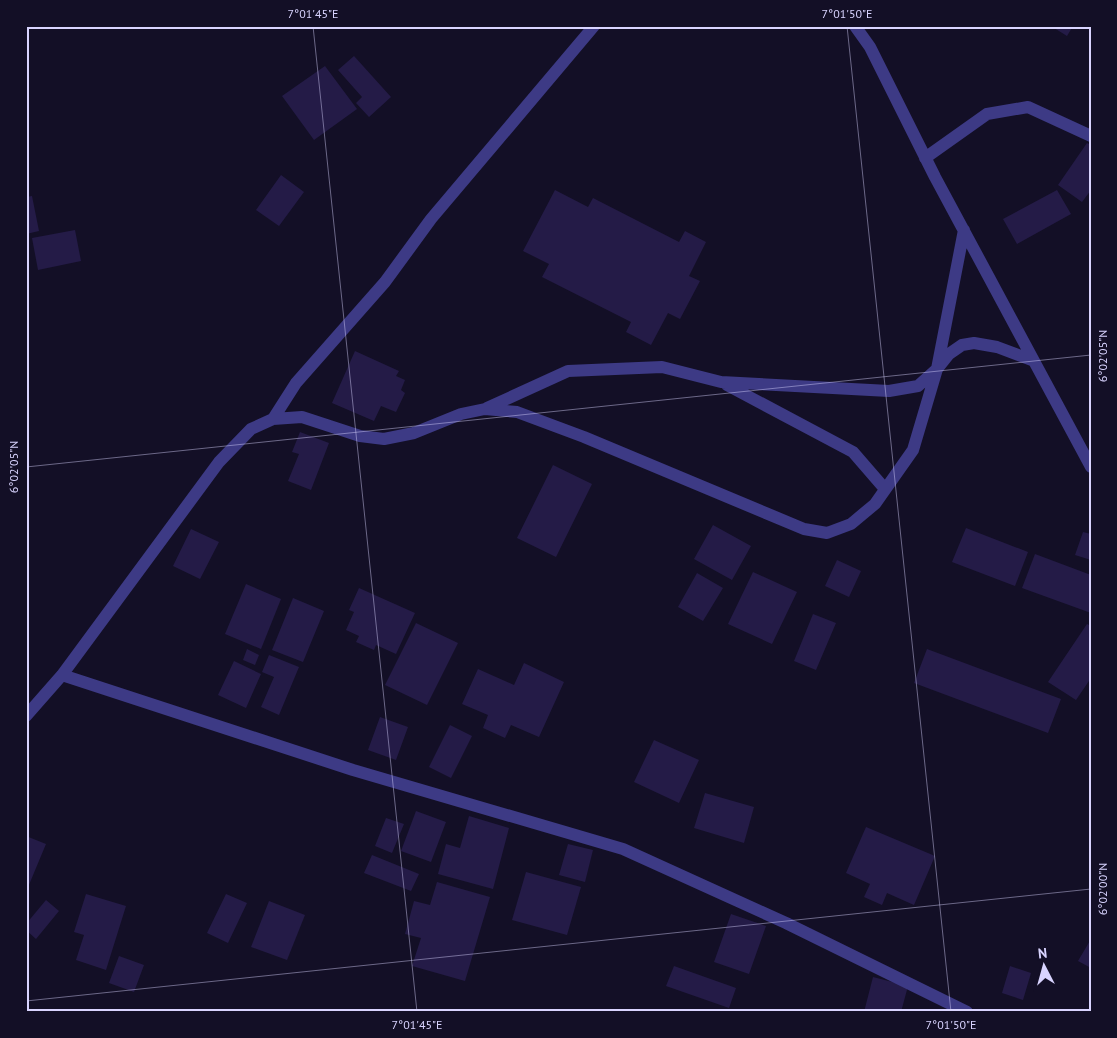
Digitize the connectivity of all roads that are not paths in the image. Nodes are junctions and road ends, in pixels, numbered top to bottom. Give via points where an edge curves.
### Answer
1 (594, 26) edge
2 (855, 26) edge
3 (1091, 136) edge
4 (925, 158) junction
5 (964, 230) junction
6 (1034, 361) junction
7 (937, 369) junction
8 (721, 382) junction
9 (485, 409) junction
10 (273, 419) junction
11 (1091, 467) edge
12 (885, 489) junction
13 (62, 675) junction
14 (26, 716) edge
15 (967, 1012) edge

1 - 10 street via 431,219 385,282 296,383
2 - 4 street via 870,47
3 - 4 street via 1028,107 987,114
4 - 5 street
5 - 6 street
5 - 7 street
6 - 7 street via 997,346 974,343 962,345 949,354
6 - 11 street
7 - 8 street via 918,386 889,391
7 - 12 street via 913,450
8 - 9 street via 662,367 568,371
8 - 12 street via 853,452
9 - 10 street via 460,414 414,434 384,439 360,436 302,417
9 - 12 street via 517,412 804,528 827,533 850,524 875,504
10 - 13 street via 251,429 219,462
13 - 14 street
13 - 15 street via 353,770 623,849 786,923

